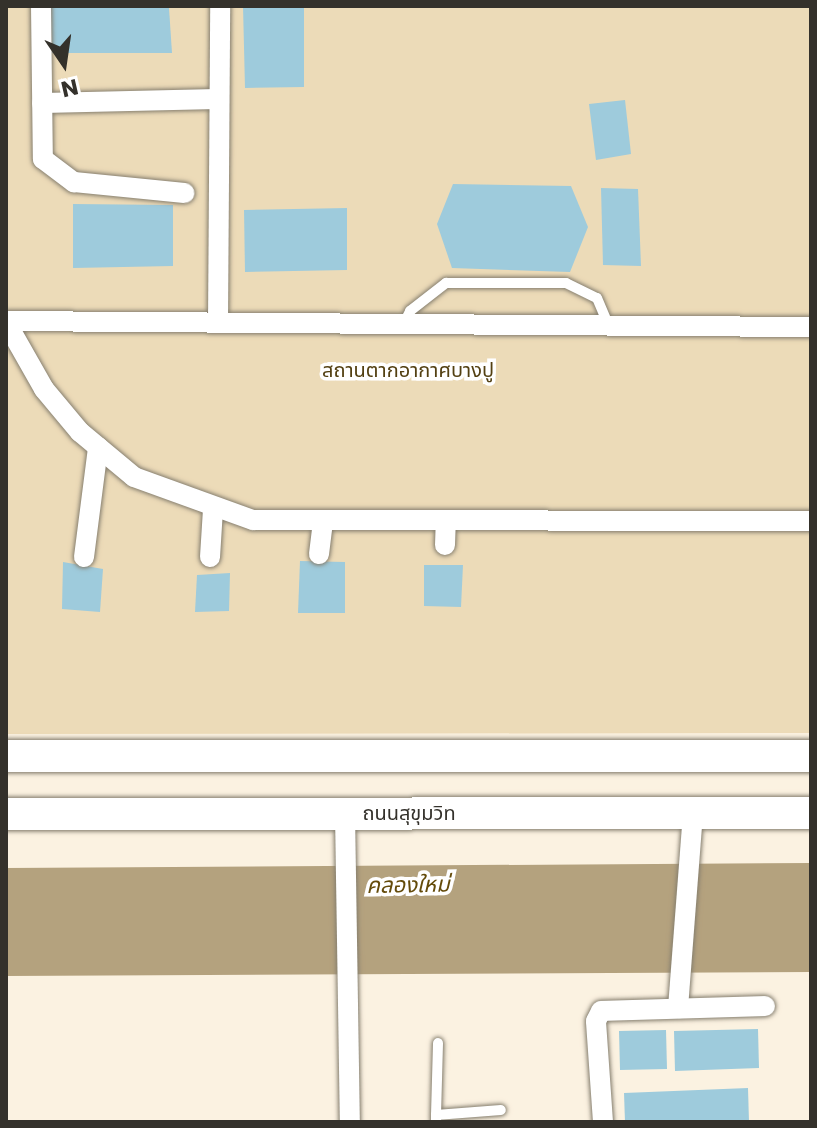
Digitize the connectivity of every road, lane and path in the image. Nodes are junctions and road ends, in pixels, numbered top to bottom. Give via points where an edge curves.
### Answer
1 (41, 6) edge
2 (220, 6) edge
3 (218, 99) junction
4 (42, 103) junction
5 (184, 193) dead end
6 (6, 321) edge
7 (218, 323) junction
8 (403, 325) junction
9 (609, 326) junction
10 (811, 327) edge
11 (98, 447) junction
12 (213, 509) junction
13 (446, 521) junction
14 (811, 521) edge
15 (323, 523) junction
16 (445, 545) dead end
17 (319, 554) dead end
18 (84, 557) dead end
19 (210, 557) dead end
20 (6, 756) edge
21 (811, 756) edge
22 (345, 813) junction
23 (693, 813) junction
24 (811, 813) edge
25 (6, 814) edge
26 (765, 1006) dead end
27 (678, 1008) junction
28 (438, 1043) dead end
29 (501, 1110) dead end
30 (436, 1118) edge
31 (350, 1122) edge
32 (603, 1122) edge

1 - 4 street
2 - 3 street
3 - 4 street
3 - 7 street
4 - 5 street via 43,159 51,170 74,182
6 - 7 street
6 - 11 street via 44,389
7 - 8 street
8 - 9 street
8 - 9 lane via 410,311 446,283 566,283 597,298
9 - 10 street
11 - 12 street via 134,477
11 - 18 street
12 - 15 street via 253,520
12 - 19 street
13 - 14 street
13 - 15 street
13 - 16 street
15 - 17 street
20 - 21 highway
22 - 23 highway, ถนนสุขุมวิท
22 - 25 highway, ถนนสุขุมวิท
22 - 31 street
23 - 24 highway, ถนนสุขุมวิท
23 - 27 street
26 - 27 street
27 - 32 street via 601,1011 596,1021
28 - 30 lane
29 - 30 lane

